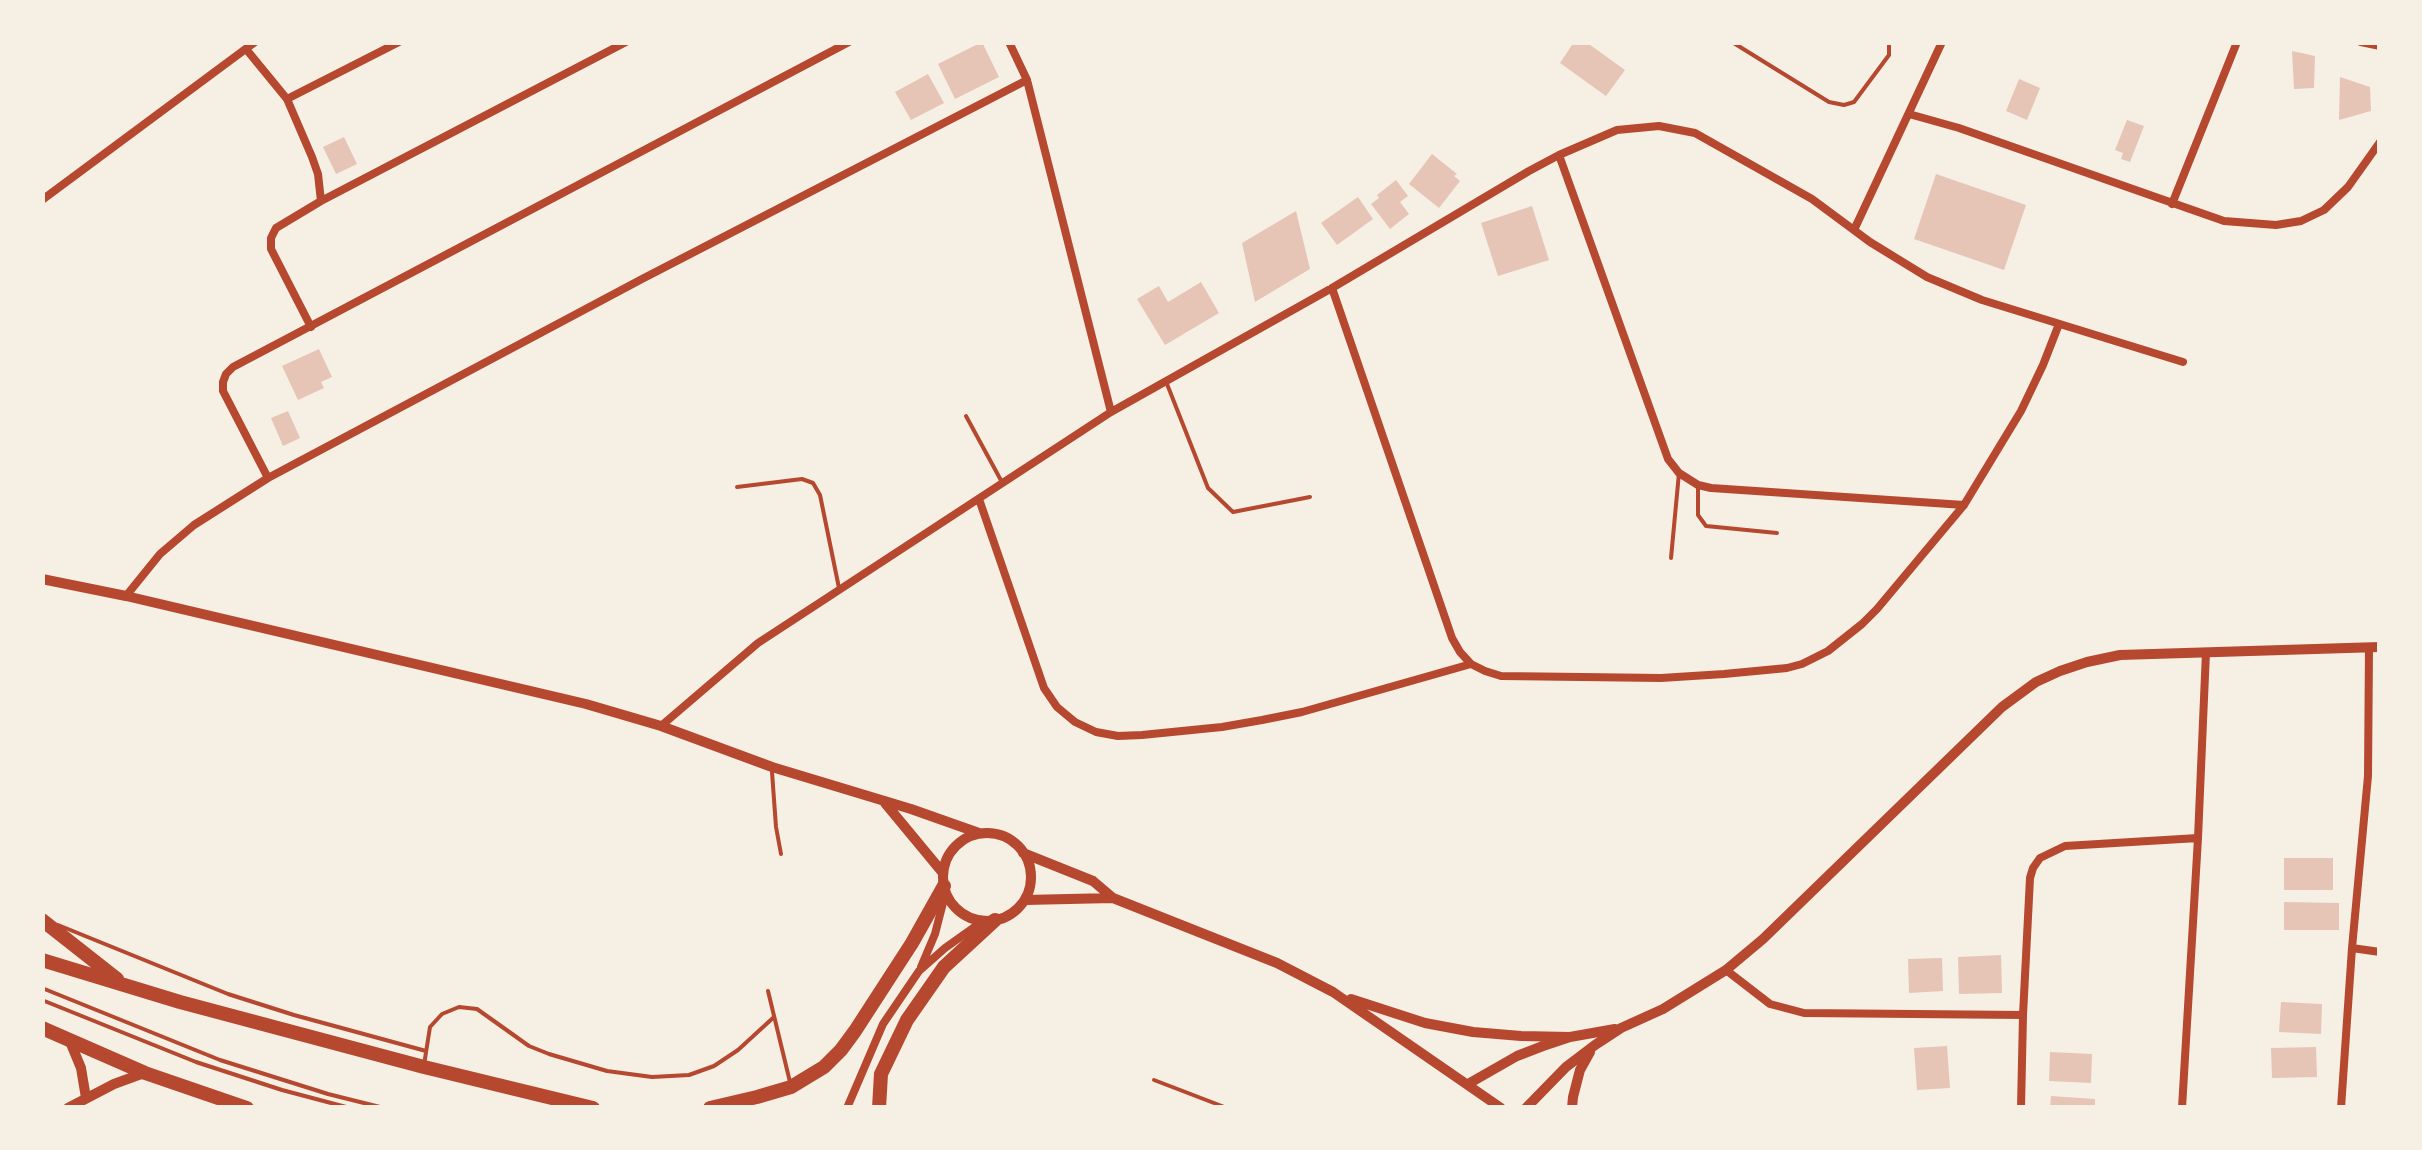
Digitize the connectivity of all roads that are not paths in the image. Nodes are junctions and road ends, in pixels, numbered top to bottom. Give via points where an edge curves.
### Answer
1 (255, 42) edge
2 (399, 42) edge
3 (626, 42) edge
4 (850, 42) edge
5 (1010, 42) edge
6 (1732, 42) edge
7 (1889, 42) edge
8 (1942, 42) edge
9 (2237, 42) edge
10 (2361, 42) edge
11 (2380, 46) edge
12 (246, 49) junction
13 (1027, 80) junction
14 (287, 99) junction
15 (1909, 114) junction
16 (2380, 142) edge
17 (1559, 154) junction
18 (42, 200) edge
19 (321, 201) junction
20 (2172, 204) junction
21 (1854, 230) junction
22 (1332, 288) junction
23 (2059, 324) junction
24 (310, 327) junction
25 (2183, 362) dead end
26 (1166, 382) junction
27 (1111, 412) junction
28 (966, 416) dead end
29 (1679, 473) junction
30 (268, 478) junction
31 (1002, 484) junction
32 (1698, 485) junction
33 (737, 487) dead end
34 (1310, 497) dead end
35 (979, 499) junction
36 (1964, 505) junction
37 (1777, 533) dead end
38 (1672, 558) dead end
39 (42, 579) edge
40 (839, 588) junction
41 (126, 596) junction
42 (2374, 647) edge
43 (2206, 652) junction
44 (1472, 664) junction
45 (661, 726) junction
46 (772, 767) junction
47 (2368, 776) junction
48 (2380, 778) edge
49 (884, 802) junction
50 (980, 834) junction
51 (2198, 838) junction
52 (1023, 853) junction
53 (781, 854) dead end
54 (944, 884) junction
55 (1113, 898) junction
56 (1024, 900) junction
57 (42, 919) edge
58 (989, 921) junction
59 (2352, 948) junction
60 (2380, 952) edge
61 (42, 960) edge
62 (1726, 970) junction
63 (919, 971) junction
64 (126, 986) junction
65 (42, 988) edge
66 (768, 991) dead end
67 (1333, 992) junction
68 (42, 1000) edge
69 (2023, 1015) junction
70 (774, 1017) junction
71 (42, 1028) edge
72 (1621, 1028) junction
73 (1570, 1036) junction
74 (70, 1039) junction
75 (1595, 1045) junction
76 (426, 1051) junction
77 (424, 1067) junction
78 (145, 1072) junction
79 (1154, 1080) dead end
80 (1468, 1084) junction
81 (791, 1086) junction
82 (85, 1103) edge
83 (68, 1108) edge
84 (247, 1108) edge
85 (350, 1108) edge
86 (384, 1108) edge
87 (593, 1108) edge
88 (710, 1108) edge
89 (847, 1108) edge
90 (880, 1108) edge
91 (1226, 1108) edge
92 (1501, 1108) edge
93 (1526, 1108) edge
94 (1572, 1108) edge
95 (2021, 1108) edge
96 (2182, 1108) edge
97 (2341, 1108) edge

1 - 12 street
2 - 14 street
3 - 19 street
4 - 24 street
5 - 13 street
6 - 7 lane via 1844,105 1854,102 1889,55
8 - 15 street
9 - 20 street
10 - 11 street
12 - 14 street
12 - 18 street
13 - 27 street
13 - 30 street
14 - 19 street via 318,174
15 - 20 street
15 - 21 street
16 - 20 street via 2348,187 2301,221 2224,221
17 - 21 street via 1617,130 1658,126 1695,133
17 - 22 street
17 - 29 street via 1668,459
19 - 24 street via 276,228 271,238
21 - 23 street via 1954,289
22 - 26 street
22 - 44 street via 1452,638
23 - 25 street
23 - 36 street via 2022,411
24 - 30 street via 233,367 222,382
26 - 27 street
26 - 34 lane via 1208,488 1233,512
27 - 31 street
28 - 31 lane
29 - 32 street
29 - 38 lane
30 - 41 street via 194,525
31 - 35 street
32 - 36 street
32 - 37 lane via 1698,515 1706,526
33 - 40 lane via 814,483
35 - 40 street
35 - 44 street via 1044,688 1057,707 1096,732 1118,736 1262,720
36 - 44 street via 1862,624 1802,664 1598,678 1500,676
39 - 41 street
40 - 45 street via 758,642
41 - 45 street
42 - 43 street
42 - 47 street
43 - 51 street
43 - 62 street via 2087,662 2017,695
45 - 46 street
46 - 49 street
46 - 53 lane
47 - 48 street
47 - 59 street
49 - 50 street
49 - 54 street
50 - 52 street via 1012,841
50 - 54 street via 954,847
51 - 69 street via 2065,846 2040,858 2030,878
51 - 96 street
52 - 55 street via 1093,882
52 - 56 street via 1030,868
54 - 58 street via 954,907
54 - 63 street via 935,934
54 - 81 highway via 841,1050
55 - 56 street
55 - 67 street via 1278,963
56 - 58 street
57 - 64 highway
57 - 76 lane via 228,994
58 - 63 street
58 - 90 highway via 944,966 907,1020 881,1074
59 - 60 street
59 - 97 street
61 - 64 highway
62 - 69 street via 1770,1004 1804,1013
62 - 72 street
63 - 89 street via 883,1024
64 - 77 highway
65 - 86 lane via 220,1060
66 - 70 lane
67 - 73 street via 1473,1032
67 - 80 street
68 - 85 lane via 210,1067
69 - 95 street
70 - 76 lane via 727,1058 670,1077 629,1075 549,1054 477,1009 459,1007 430,1027
70 - 81 lane
71 - 74 highway
72 - 73 street
72 - 75 street
73 - 80 street
74 - 78 highway
74 - 82 street
75 - 93 street
75 - 94 street via 1580,1070
76 - 77 lane
77 - 87 highway
78 - 82 street
78 - 84 highway
79 - 91 lane
80 - 92 street
81 - 88 highway
82 - 83 street

